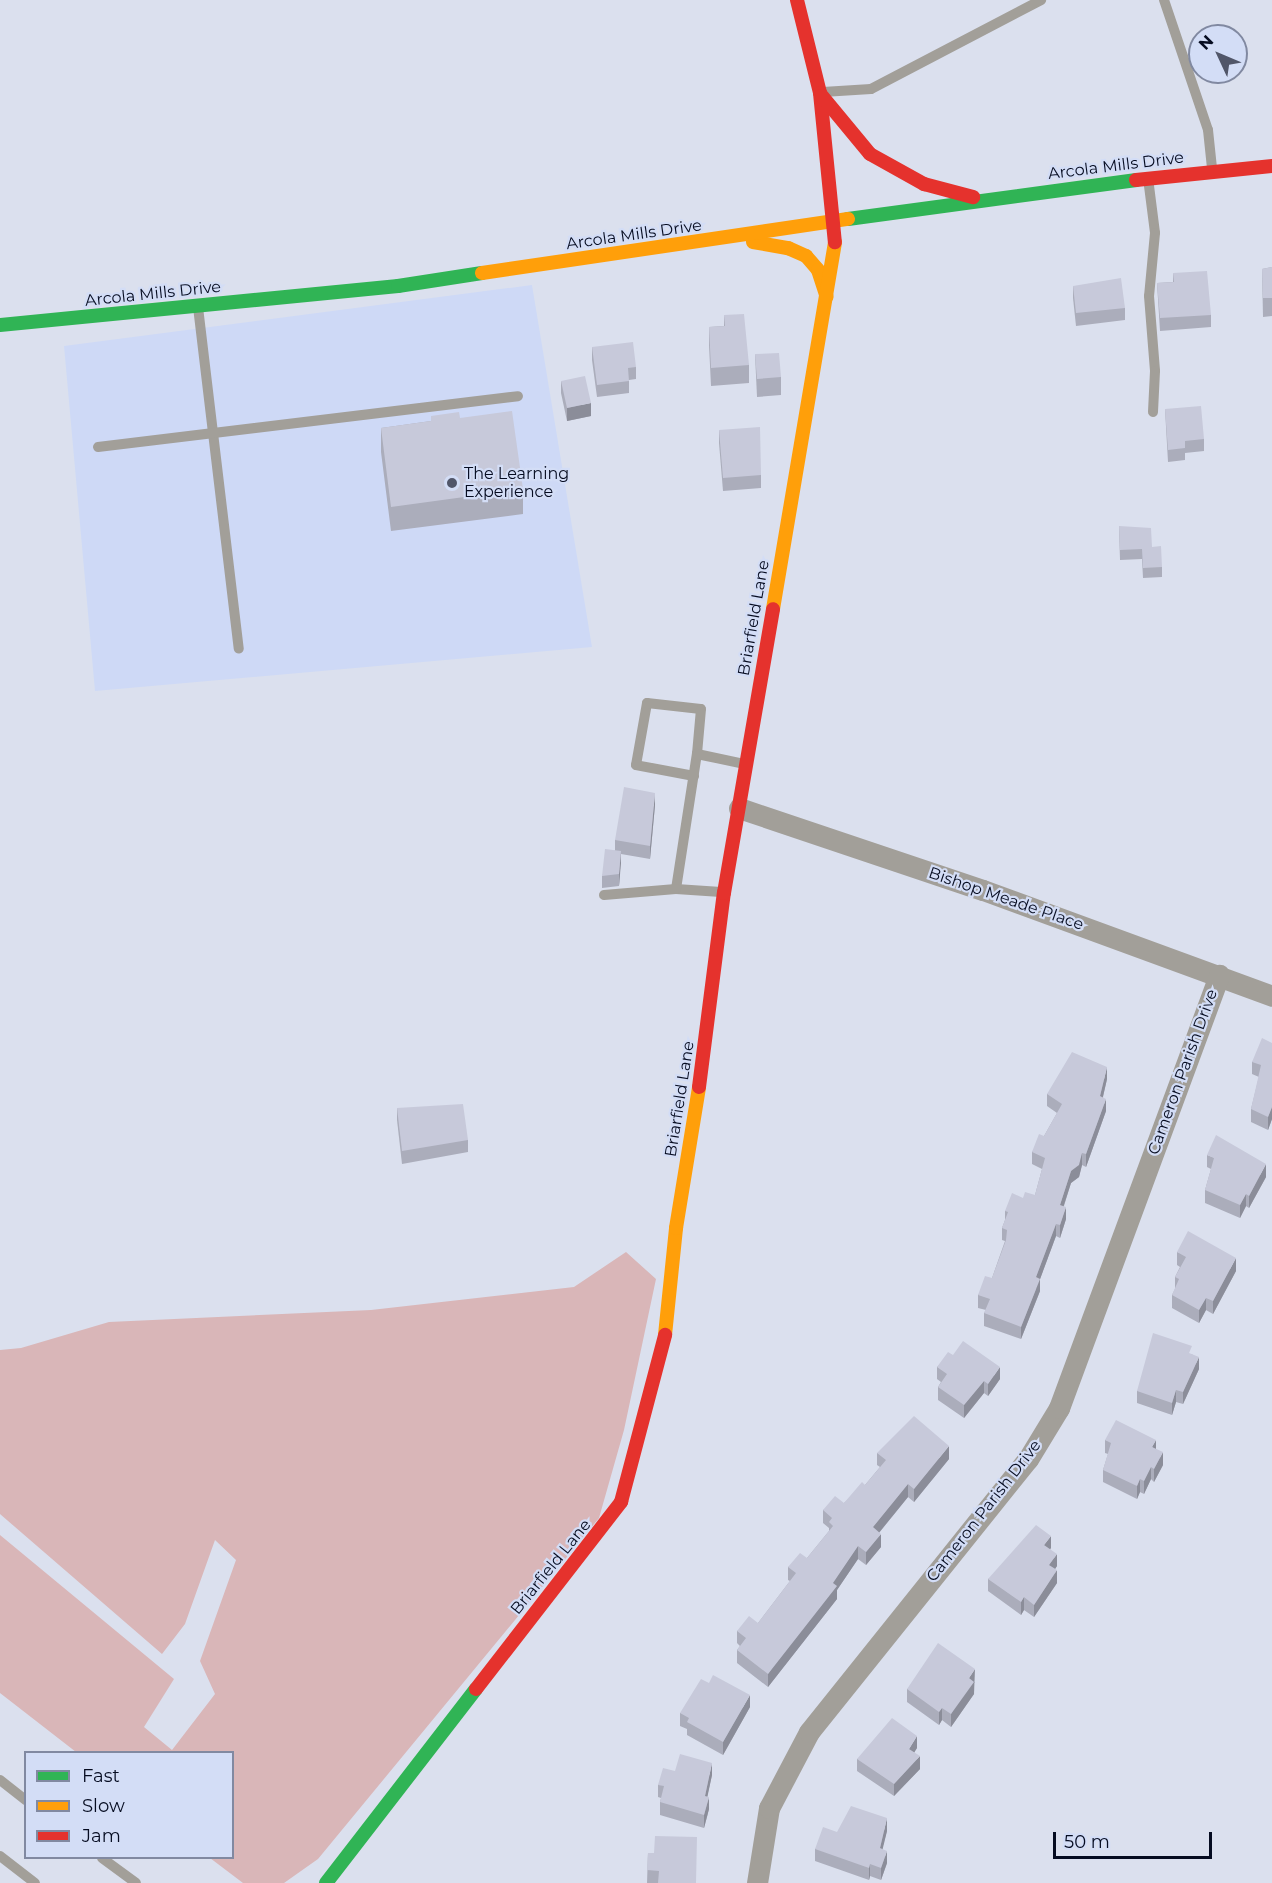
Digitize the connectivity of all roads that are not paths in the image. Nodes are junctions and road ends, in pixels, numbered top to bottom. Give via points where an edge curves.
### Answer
1 (797, 0) edge
2 (1041, 0) edge
3 (1164, 0) edge
4 (820, 93) junction
5 (1272, 166) edge
6 (1212, 170) junction
7 (1148, 178) junction
8 (985, 199) junction
9 (835, 222) junction
10 (730, 238) junction
11 (828, 300) junction
12 (198, 306) junction
13 (0, 325) edge
14 (518, 396) dead end
15 (1153, 411) dead end
16 (213, 434) junction
17 (98, 447) dead end
18 (238, 649) dead end
19 (697, 754) junction
20 (745, 764) junction
21 (694, 776) junction
22 (739, 808) junction
23 (676, 889) junction
24 (724, 893) junction
25 (604, 896) dead end
26 (1219, 975) junction
27 (1272, 996) edge
28 (0, 1780) edge
29 (24, 1798) edge
30 (0, 1856) edge
31 (105, 1859) edge
32 (35, 1883) edge
33 (136, 1883) edge
34 (327, 1883) edge
35 (757, 1883) edge

1 - 4 street, Briarfield Lane
2 - 4 lane via 871,89
3 - 6 lane via 1208,129
4 - 8 street via 850,134 879,160 924,184
4 - 9 street, Briarfield Lane
5 - 6 street, Arcola Mills Drive
6 - 7 street, Arcola Mills Drive
7 - 8 street, Arcola Mills Drive
7 - 15 lane via 1155,233 1149,296 1155,371
8 - 9 street, Arcola Mills Drive
9 - 10 street, Arcola Mills Drive
9 - 11 street, Briarfield Lane
10 - 11 street via 788,248 806,256 818,270
10 - 12 street, Arcola Mills Drive via 398,286
11 - 20 street, Briarfield Lane
12 - 13 street, Arcola Mills Drive
12 - 16 lane
14 - 16 lane
16 - 17 lane
16 - 18 lane
19 - 20 lane
19 - 21 lane
19 - 21 lane via 701,709 647,703 636,765
20 - 22 street, Briarfield Lane
21 - 23 lane
22 - 24 street, Briarfield Lane
22 - 26 street, Bishop Meade Place
23 - 24 lane
23 - 25 lane
24 - 34 street, Briarfield Lane via 714,993 676,1228 669,1313 660,1362 621,1502
26 - 27 street, Bishop Meade Place
26 - 35 street, Cameron Parish Drive via 1059,1408 1028,1459 809,1732 769,1808
28 - 29 lane
30 - 32 lane
31 - 33 lane

